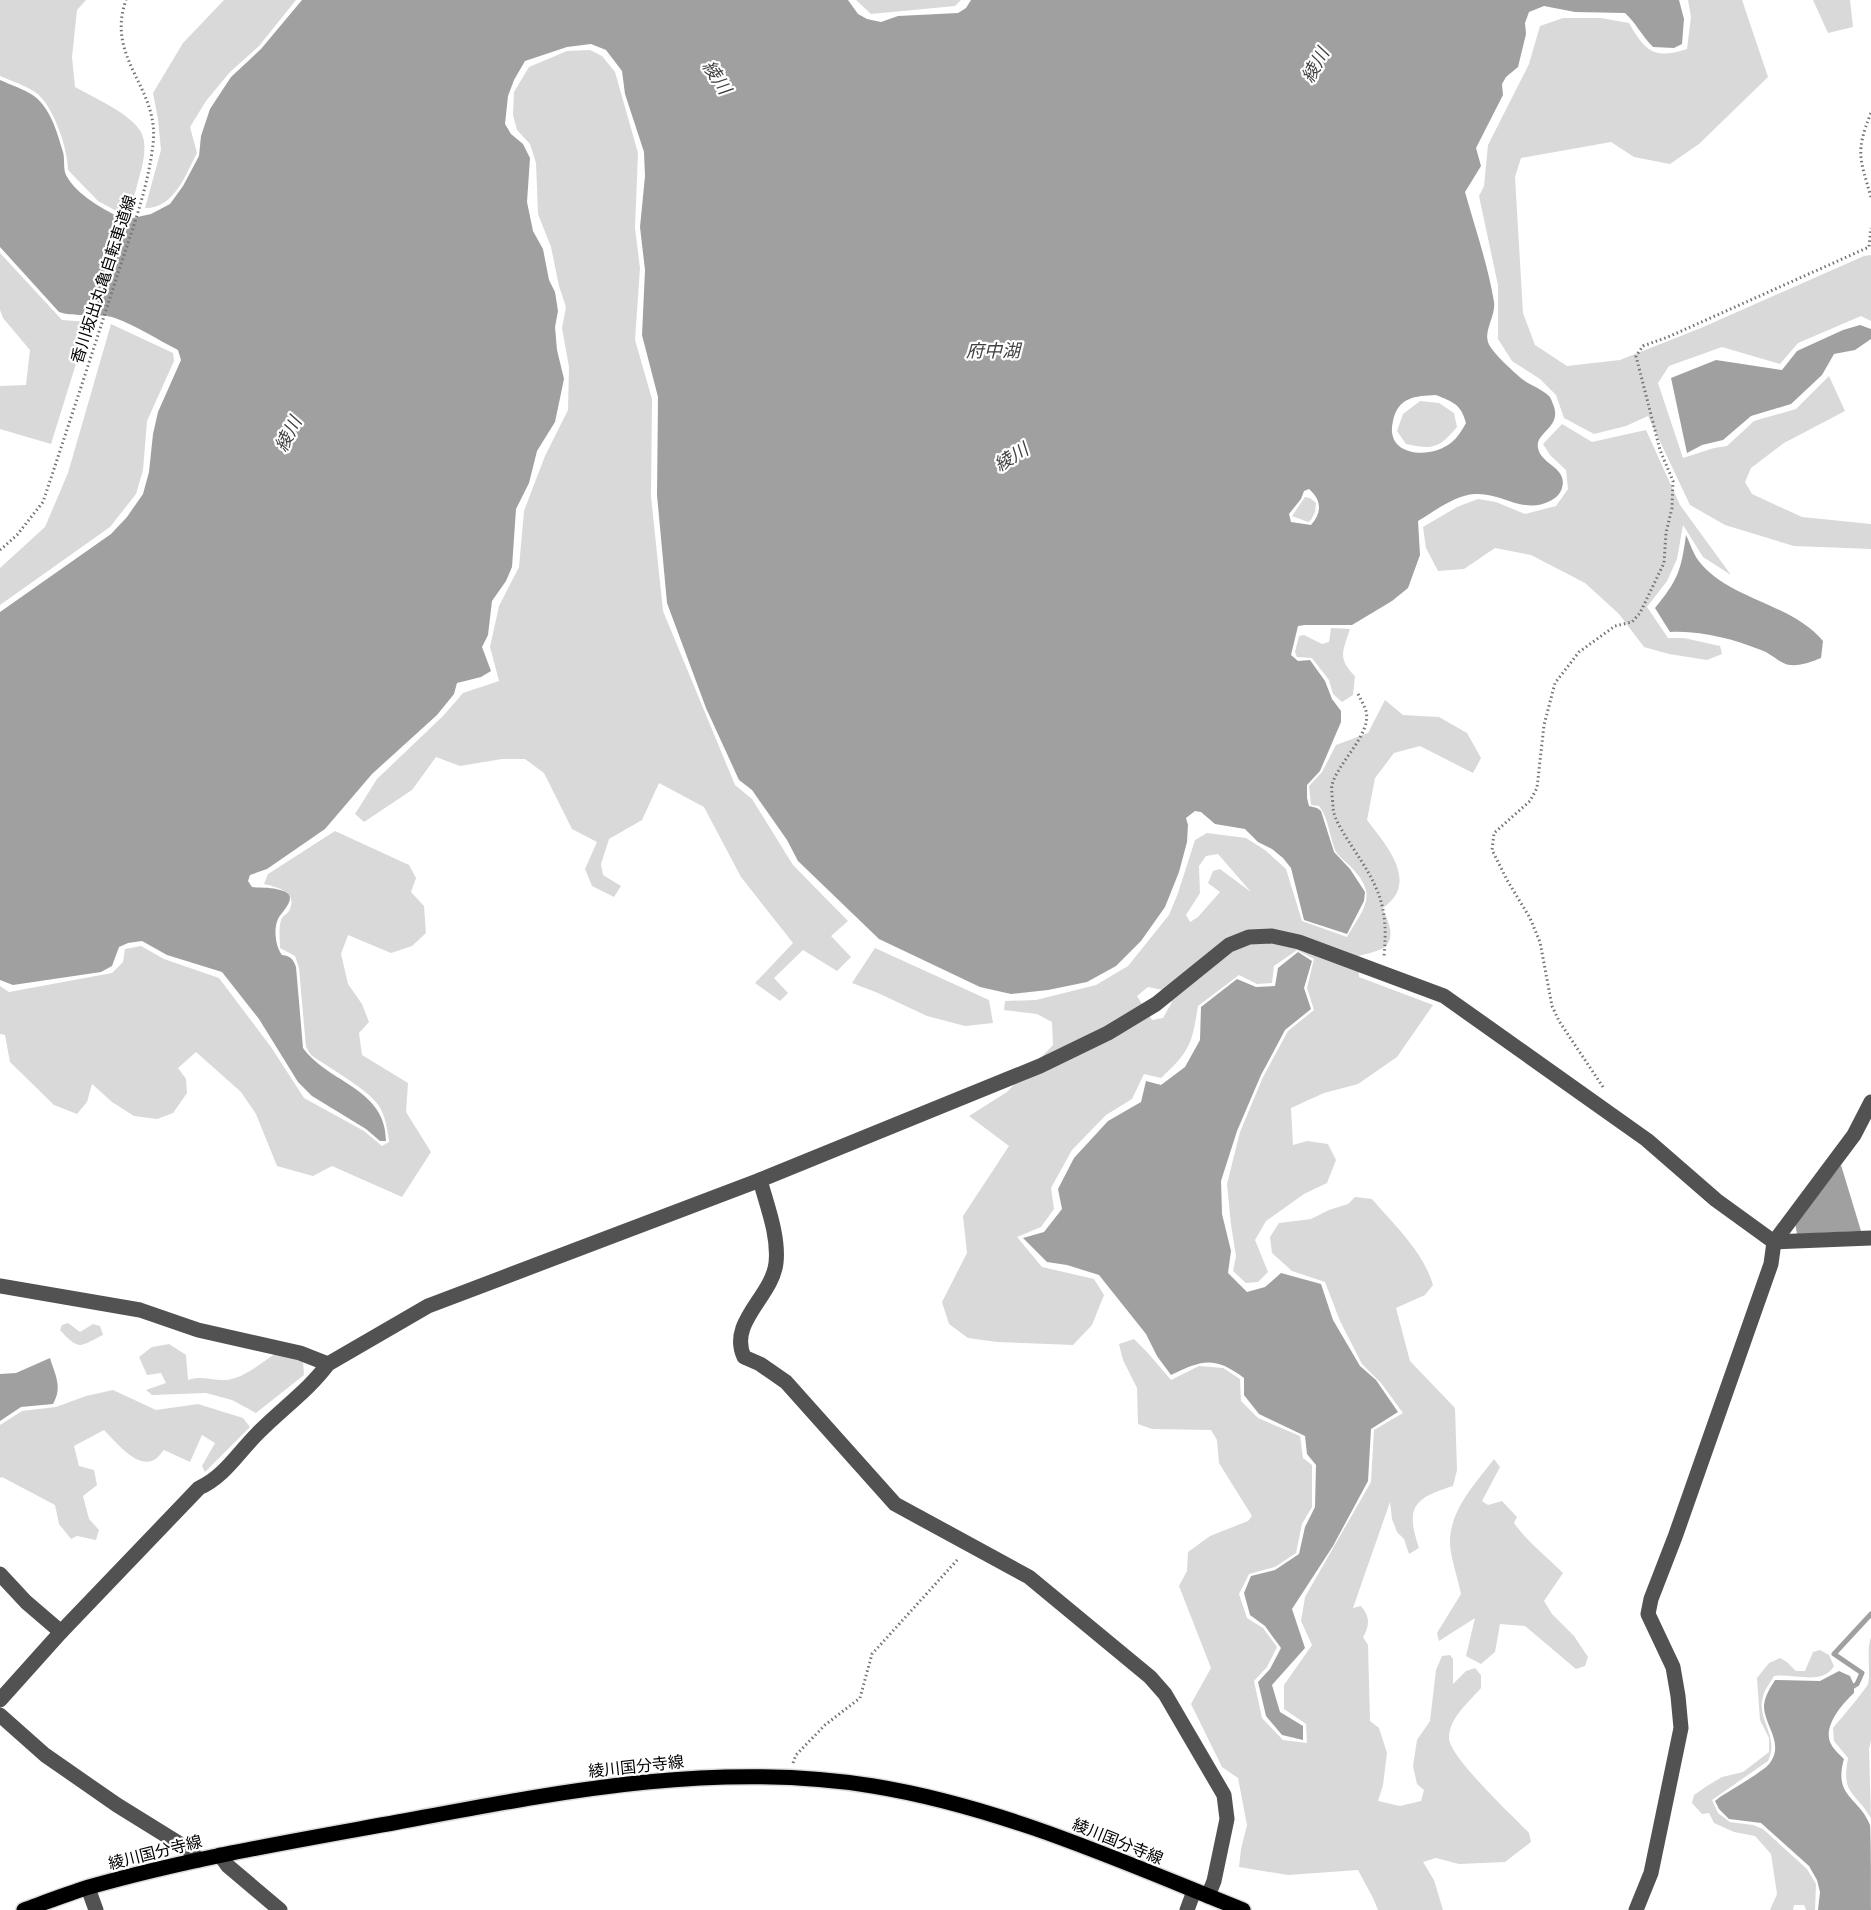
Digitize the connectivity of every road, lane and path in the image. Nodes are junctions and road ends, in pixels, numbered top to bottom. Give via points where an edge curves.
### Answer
1 (126, 0) edge
2 (1871, 113) edge
3 (1871, 198) edge
4 (1871, 228) edge
5 (0, 550) edge
6 (1358, 694) dead end
7 (1377, 971) junction
8 (1604, 1091) dead end
9 (1871, 1102) edge
10 (760, 1180) junction
11 (1871, 1238) edge
12 (1774, 1242) junction
13 (0, 1286) edge
14 (328, 1364) junction
15 (970, 1546) junction
16 (0, 1574) edge
17 (61, 1632) junction
18 (0, 1700) edge
19 (0, 1715) edge
20 (785, 1778) junction
21 (220, 1855) junction
22 (199, 1860) junction
23 (88, 1888) junction
24 (1201, 1893) junction
25 (24, 1910) edge
26 (96, 1910) edge
27 (280, 1910) edge
28 (1187, 1910) edge
29 (1243, 1910) edge
30 (1636, 1910) edge

1 - 5 path, 香川坂出丸亀自転車道線 via 120,19 122,43 153,118 154,142 142,198 43,502
2 - 3 path via 1862,135 1860,155
4 - 8 path via 1869,247 1643,346 1636,356 1660,450 1673,481 1664,562 1632,622 1614,626 1579,652 1555,683 1544,725 1537,788 1530,801 1494,833 1492,850 1540,942 1552,1005 1559,1021
6 - 7 path via 1367,713 1364,731 1332,785 1333,812 1382,900 1386,928 1384,955
7 - 10 street via 1299,942 1272,936 1248,938 1229,945 1156,1004 1108,1033 1040,1066
7 - 12 street via 1444,996 1647,1140 1716,1200
9 - 12 street via 1854,1135
10 - 14 street via 428,1306
10 - 15 street via 775,1240 776,1264 741,1332 744,1357 786,1382 895,1504
11 - 12 street
12 - 30 street via 1772,1264 1651,1599 1648,1614 1672,1667 1681,1728 1650,1873
13 - 14 street via 140,1310 198,1330 300,1353
14 - 17 street via 214,1481 199,1488
15 - 20 path via 872,1654 860,1698 825,1725 796,1755
15 - 24 street via 1029,1577 1150,1677 1165,1694 1224,1795 1227,1819 1214,1881
16 - 17 street
17 - 18 street
19 - 22 street via 45,1755
20 - 21 main road, 綾川国分寺線 via 670,1780 555,1793
20 - 24 main road, 綾川国分寺線 via 871,1785 994,1815 1056,1835
21 - 22 main road, 綾川国分寺線
21 - 27 street
22 - 23 main road, 綾川国分寺線
23 - 25 main road, 綾川国分寺線
23 - 26 street
24 - 28 street
24 - 29 main road, 綾川国分寺線

